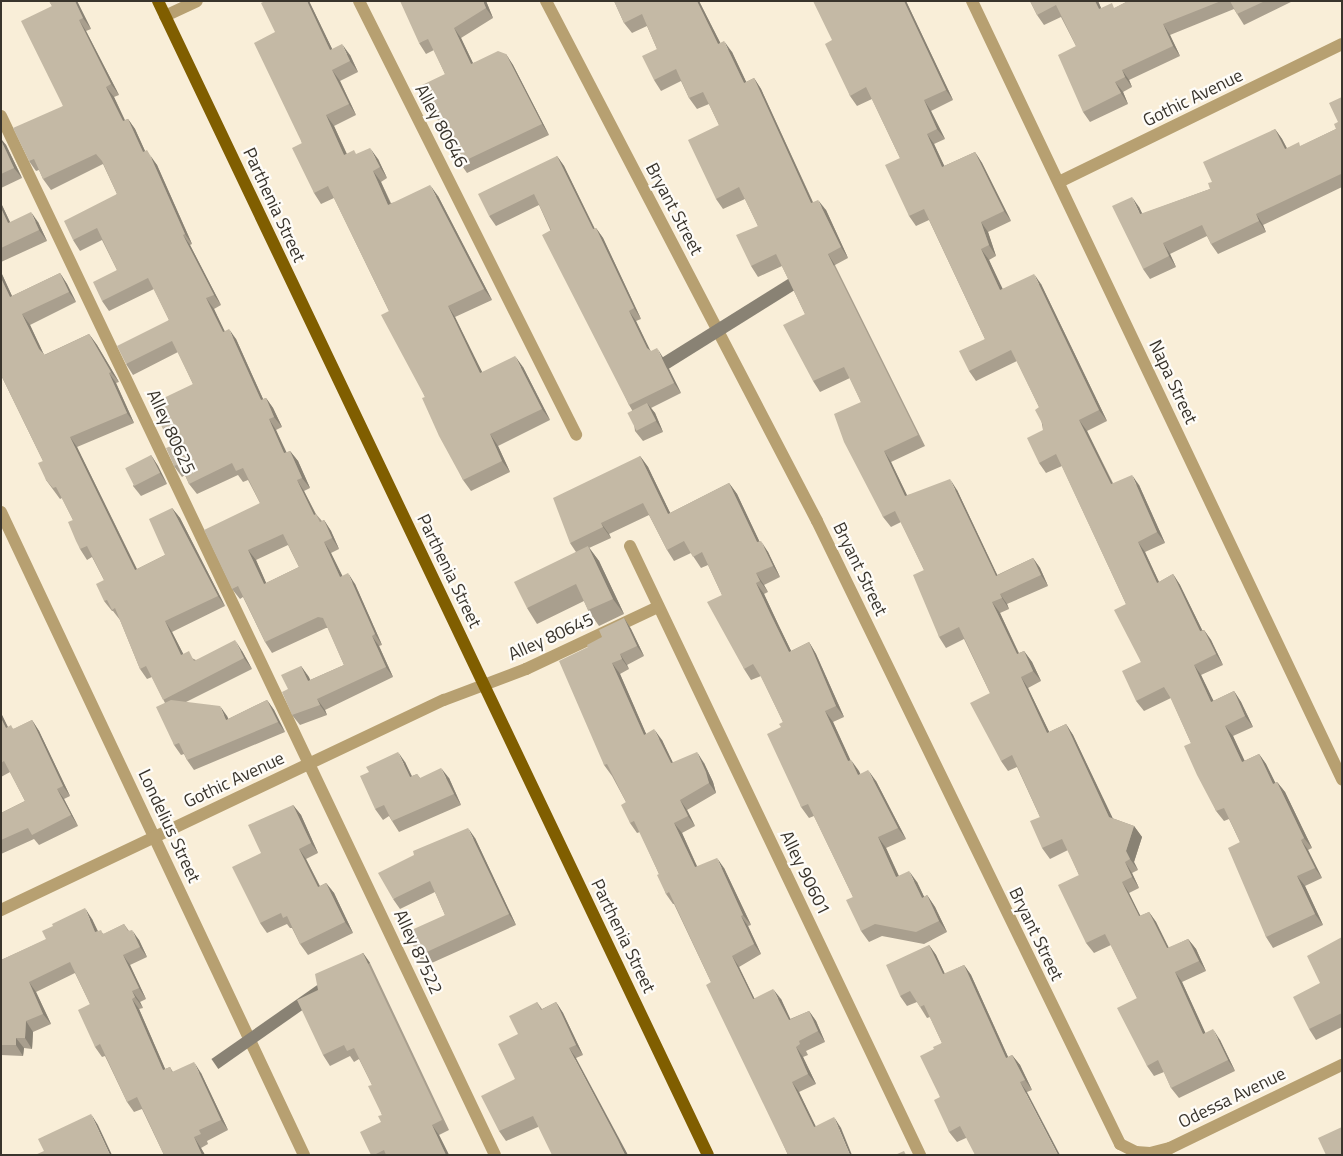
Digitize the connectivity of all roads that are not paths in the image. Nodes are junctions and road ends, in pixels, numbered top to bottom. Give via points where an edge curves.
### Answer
1 (158, 1) edge
2 (197, 1) edge
3 (359, 1) edge
4 (546, 1) edge
5 (972, 1) edge
6 (165, 16) junction
7 (1342, 44) edge
8 (1, 116) edge
9 (1059, 182) junction
10 (576, 435) dead end
11 (1, 512) edge
12 (630, 546) dead end
13 (658, 606) junction
14 (483, 684) junction
15 (309, 764) junction
16 (1342, 779) edge
17 (155, 837) junction
18 (1, 910) edge
19 (1342, 1065) edge
20 (1136, 1152) joint
21 (304, 1155) edge
22 (495, 1155) edge
23 (708, 1155) edge
24 (920, 1155) edge

1 - 6 main road, Parthenia Street
2 - 6 street
3 - 10 street, Alley 80646
4 - 20 street, Bryant Street via 817,521 1110,1130 1120,1144
5 - 9 street, Napa Street
6 - 14 main road, Parthenia Street
7 - 9 street, Gothic Avenue
8 - 15 street, Alley 80625
9 - 16 street, Napa Street
11 - 17 street, Londelius Street
12 - 13 street, Alley 90601
13 - 14 street, Alley 80645 via 526,669
13 - 24 street, Alley 90601
14 - 15 street, Gothic Avenue
14 - 23 main road, Parthenia Street
15 - 17 street, Gothic Avenue
15 - 22 street, Alley 87522
17 - 18 street, Gothic Avenue
17 - 21 street, Londelius Street
19 - 20 street, Odessa Avenue via 1170,1148 1150,1153

